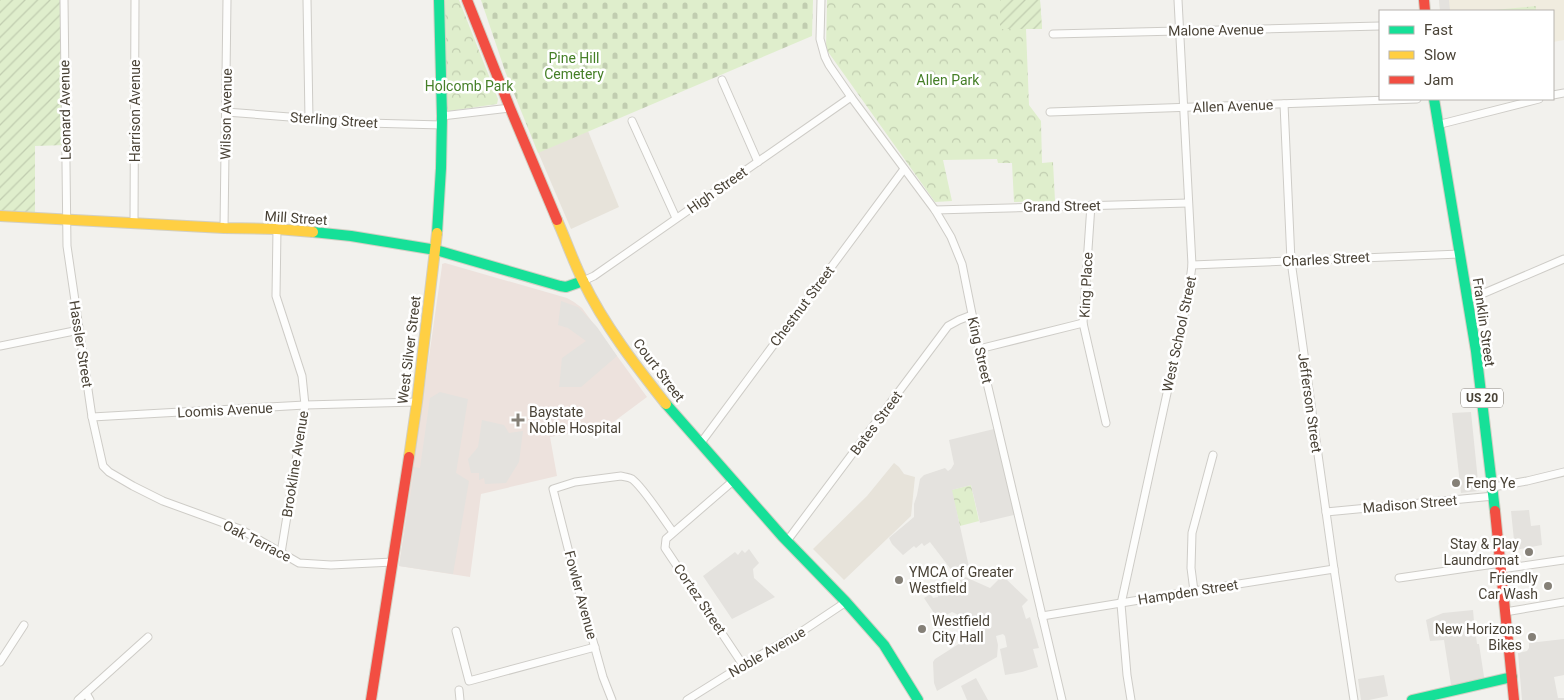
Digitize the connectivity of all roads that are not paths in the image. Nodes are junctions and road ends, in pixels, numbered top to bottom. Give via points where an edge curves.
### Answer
1 (64, 0) edge
2 (135, 0) edge
3 (227, 0) edge
4 (307, 0) edge
5 (439, 0) edge
6 (468, 0) edge
7 (821, 0) edge
8 (1178, 0) edge
9 (1379, 26) edge
10 (1180, 31) junction
11 (1052, 34) dead end
12 (722, 80) dead end
13 (851, 97) junction
14 (1390, 100) edge
15 (1434, 100) edge
16 (1535, 100) edge
17 (1284, 104) junction
18 (510, 108) junction
19 (1183, 108) junction
20 (226, 112) junction
21 (1050, 112) dead end
22 (309, 118) junction
23 (442, 121) junction
24 (632, 121) dead end
25 (1437, 124) junction
26 (758, 162) junction
27 (904, 169) junction
28 (1188, 203) junction
29 (1091, 205) junction
30 (935, 210) junction
31 (0, 216) edge
32 (676, 218) junction
33 (66, 220) junction
34 (134, 222) junction
35 (224, 228) junction
36 (276, 230) junction
37 (436, 250) junction
38 (1460, 254) junction
39 (1564, 259) edge
40 (1291, 261) junction
41 (1192, 265) junction
42 (583, 281) junction
43 (1468, 300) junction
44 (972, 315) junction
45 (1083, 323) junction
46 (79, 330) junction
47 (0, 346) edge
48 (979, 348) junction
49 (417, 402) junction
50 (305, 405) junction
51 (92, 417) junction
52 (1106, 423) dead end
53 (700, 444) junction
54 (1213, 455) dead end
55 (103, 466) joint
56 (1564, 472) edge
57 (733, 481) junction
58 (1493, 492) junction
59 (1326, 512) junction
60 (673, 532) junction
61 (787, 541) junction
62 (281, 553) junction
63 (1564, 560) edge
64 (393, 562) junction
65 (1501, 566) junction
66 (1334, 570) junction
67 (1400, 578) dead end
68 (1194, 590) junction
69 (846, 602) junction
70 (1564, 602) edge
71 (1121, 604) junction
72 (1505, 612) junction
73 (1042, 616) junction
74 (24, 625) dead end
75 (456, 631) dead end
76 (148, 637) dead end
77 (595, 647) junction
78 (0, 662) edge
79 (743, 665) junction
80 (1512, 677) junction
81 (459, 690) dead end
82 (86, 693) junction
83 (915, 699) edge
84 (78, 700) edge
85 (90, 700) edge
86 (371, 700) edge
87 (460, 700) edge
88 (612, 700) edge
89 (687, 700) edge
90 (1062, 700) edge
91 (1131, 700) edge
92 (1354, 700) edge
93 (1412, 700) edge
94 (1514, 700) edge

1 - 33 street, Leonard Avenue
2 - 34 street, Harrison Avenue
3 - 20 street, Wilson Avenue
4 - 22 street
5 - 23 main road, West Silver Street
6 - 18 main road, Court Street
7 - 13 street, King Street via 820,35 825,57
8 - 10 street, West School Street
9 - 10 street, Malone Avenue
10 - 11 street, Malone Avenue
10 - 19 street, West School Street
12 - 26 street
13 - 26 street, High Street
13 - 27 street, King Street
14 - 17 street, Allen Avenue
15 - 25 main road, Franklin Street / US 20
16 - 25 street
17 - 19 street, Allen Avenue
17 - 40 street, Jefferson Street
18 - 23 street, Sterling Street
18 - 42 main road, Court Street
19 - 21 street, Allen Avenue
19 - 28 street, West School Street
20 - 22 street, Sterling Street
20 - 35 street, Wilson Avenue
22 - 23 street, Sterling Street via 367,123
23 - 37 main road, West Silver Street
24 - 32 street
25 - 38 main road, Franklin Street / US 20
26 - 32 street, High Street
27 - 30 street, King Street
27 - 53 street, Chestnut Street
28 - 29 street, Grand Street
28 - 41 street, West School Street
29 - 30 street, Grand Street
29 - 45 street, King Place
30 - 44 street, King Street via 962,264
31 - 33 main road, Mill Street
32 - 42 street, High Street
33 - 34 main road, Mill Street
33 - 46 street, Hassler Street
34 - 35 main road, Mill Street
35 - 36 main road, Mill Street
36 - 37 main road, Mill Street via 351,236
36 - 50 street, Brookline Avenue via 276,296 302,376
37 - 42 main road, Mill Street via 560,286
37 - 49 main road, West Silver Street
38 - 40 street, Charles Street
38 - 43 main road, Franklin Street / US 20
39 - 43 street
40 - 41 street, Charles Street
40 - 59 street, Jefferson Street
41 - 71 street, West School Street via 1188,297
42 - 53 main road, Court Street via 636,366
43 - 58 main road, Franklin Street / US 20
44 - 48 street, King Street
44 - 61 street, Bates Street via 948,326
45 - 48 street
45 - 52 street, King Place
46 - 47 street
46 - 51 street, Hassler Street
48 - 73 street, King Street
49 - 50 street, Loomis Avenue
49 - 64 main road, West Silver Street
50 - 51 street, Loomis Avenue
50 - 62 street, Brookline Avenue
51 - 55 street, Hassler Street
53 - 57 main road, Court Street
54 - 68 street via 1192,533
55 - 62 street, Oak Terrace via 133,486 240,529
56 - 58 street, Madison Street
57 - 60 street
57 - 61 main road, Court Street
58 - 59 street, Madison Street
58 - 65 main road, Franklin Street / US 20
59 - 66 street, Jefferson Street
60 - 77 street, Fowler Avenue via 632,480 620,476 575,482 553,490
60 - 79 street, Cortez Street via 666,539 665,548
61 - 69 main road, Court Street
62 - 64 street, Oak Terrace via 299,563
63 - 65 street
64 - 86 main road, West Silver Street
65 - 67 street
65 - 72 main road, Franklin Street / US 20
66 - 68 street, Hampden Street
66 - 92 street, Jefferson Street
68 - 71 street, Hampden Street
69 - 79 street, Noble Avenue via 802,632
69 - 83 main road, Court Street via 884,645
70 - 72 street
71 - 73 street, Hampden Street
71 - 91 street, West School Street
72 - 80 main road, Franklin Street / US 20
73 - 90 street, King Street
74 - 78 street
75 - 77 street via 469,681
76 - 82 street
77 - 88 street, Fowler Avenue
79 - 89 street, Noble Avenue
80 - 93 main road
80 - 94 main road, Franklin Street / US 20
81 - 87 street
82 - 84 street
82 - 85 street

